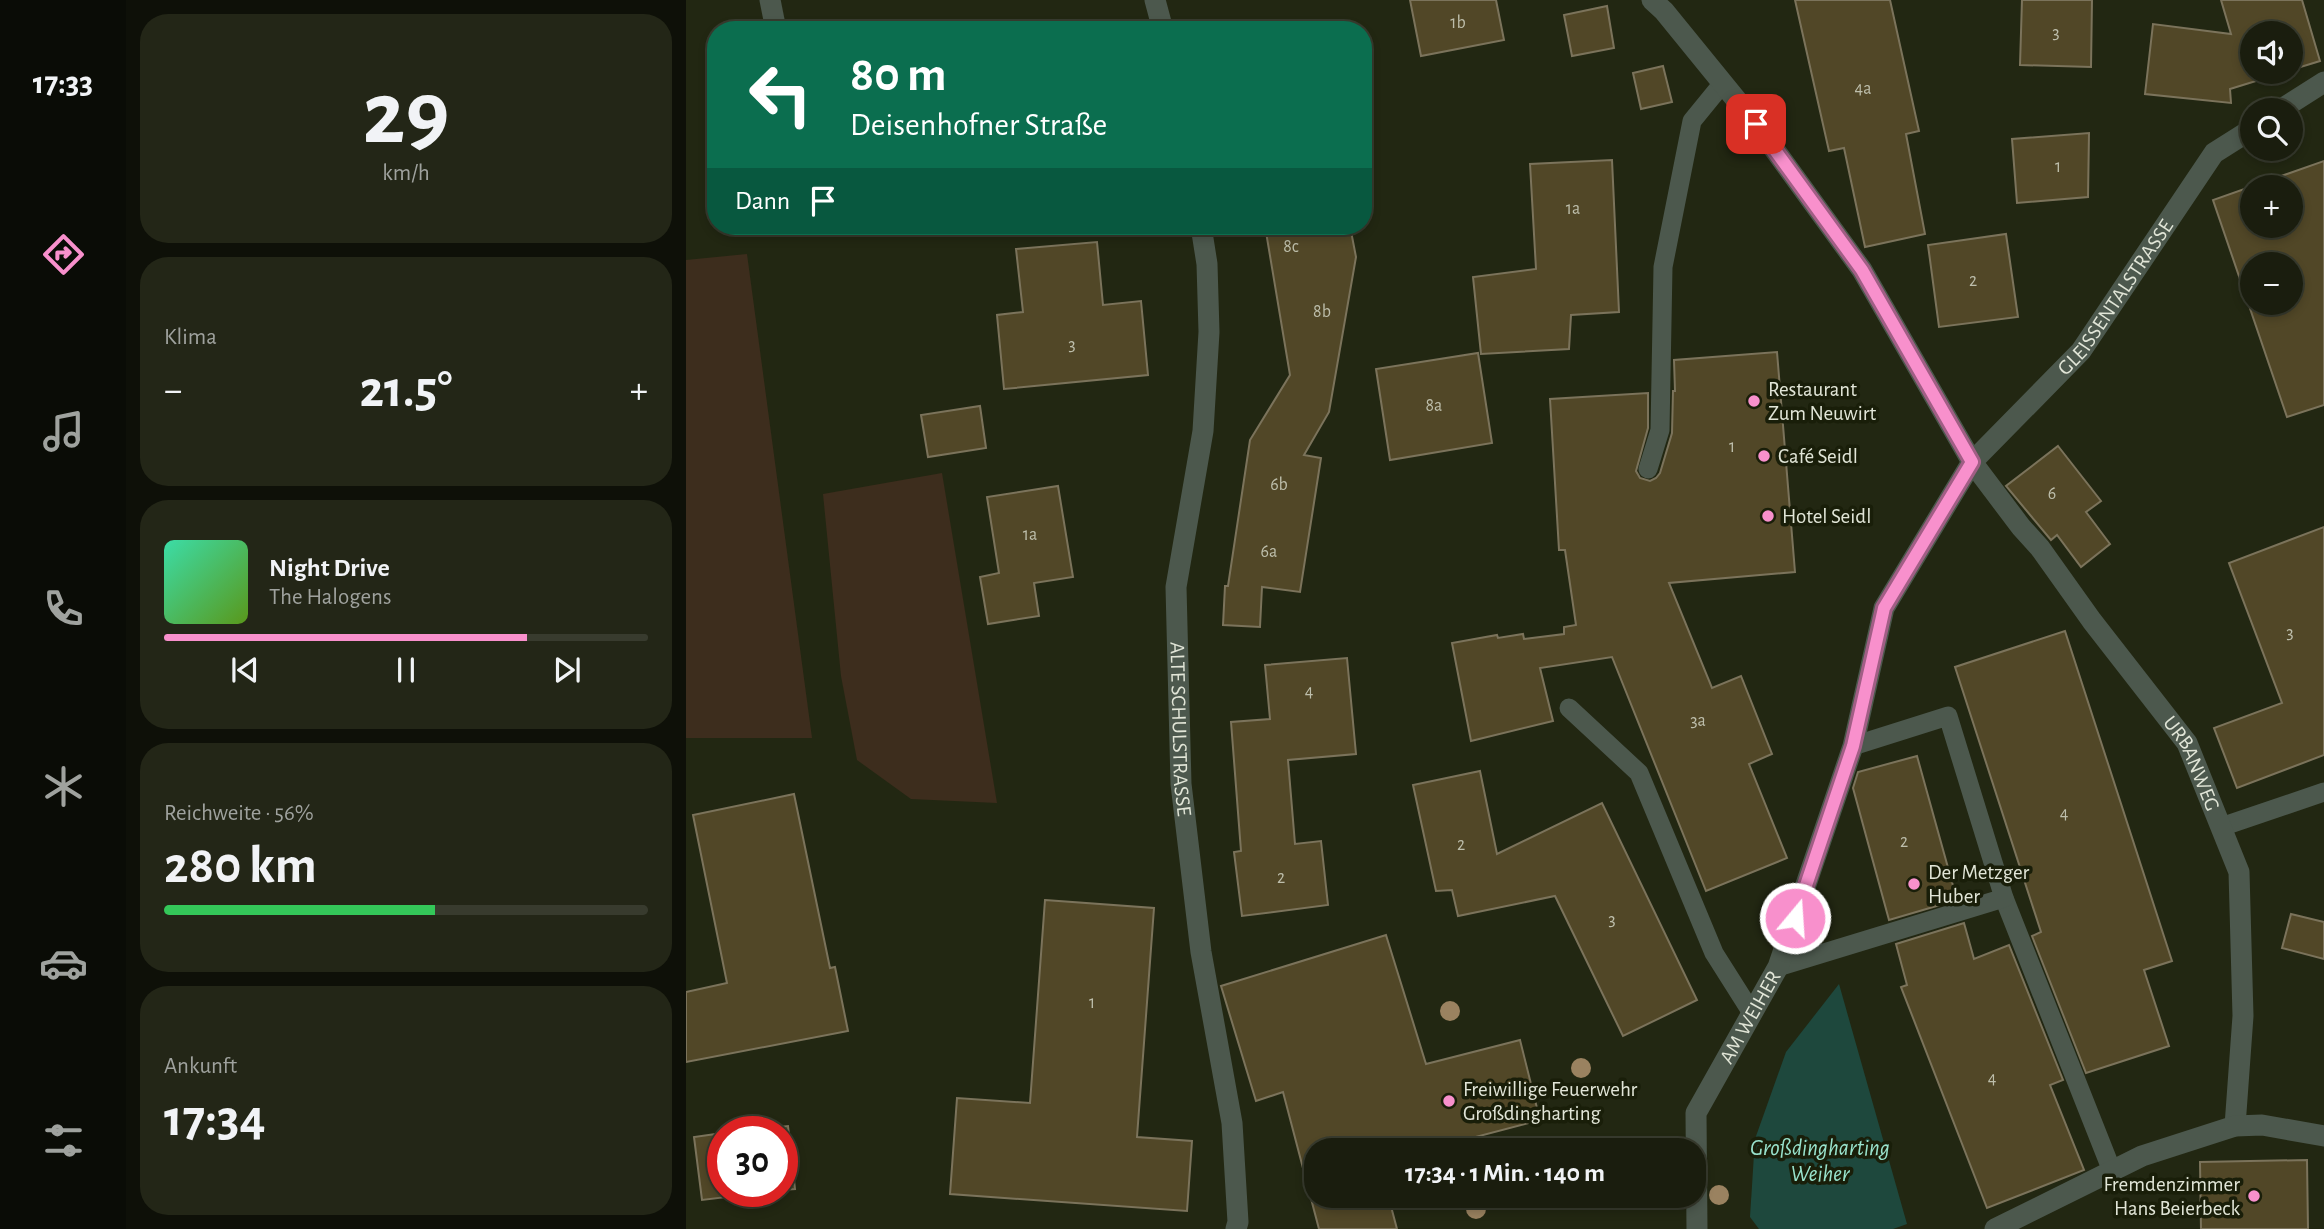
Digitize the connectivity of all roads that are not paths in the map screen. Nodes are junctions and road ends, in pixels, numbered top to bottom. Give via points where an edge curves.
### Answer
1 (770, 0) edge
2 (1155, 0) edge
3 (1651, 0) edge
4 (774, 21) edge
5 (1161, 21) edge
6 (2324, 82) edge
7 (1723, 83) junction
8 (2299, 98) edge
9 (2240, 136) edge
10 (1202, 235) edge
11 (1972, 462) junction
12 (1648, 469) dead end
13 (1569, 708) dead end
14 (1853, 746) junction
15 (2324, 792) edge
16 (2221, 827) junction
17 (2004, 898) junction
18 (1778, 967) junction
19 (1752, 1013) junction
20 (2235, 1126) junction
21 (2324, 1136) edge
22 (2112, 1171) junction
23 (1236, 1229) edge
24 (1696, 1229) edge
25 (1995, 1229) edge

1 - 4 street
2 - 5 street
3 - 7 street, URBANWEG
6 - 8 street
7 - 11 street, URBANWEG via 1862,270
7 - 12 lane via 1692,121 1663,267 1660,430
9 - 11 street, GLEISSENTALSTRASSE via 2214,153 2081,351
10 - 23 street, ALTE SCHULSTRASSE via 1209,332 1203,431 1176,587 1181,784 1201,952 1233,1122
11 - 14 street, AM WEIHER via 1884,608
11 - 16 street, URBANWEG via 2187,743
13 - 19 lane via 1639,773 1714,953
14 - 17 lane via 1948,716
14 - 18 street, AM WEIHER
15 - 16 lane
16 - 20 street, URBANWEG via 2239,872 2243,1016
17 - 18 lane
17 - 22 lane
18 - 19 street, AM WEIHER
19 - 24 street, AM WEIHER via 1696,1114
20 - 21 street via 2262,1125
20 - 22 street via 2142,1156
22 - 25 street

